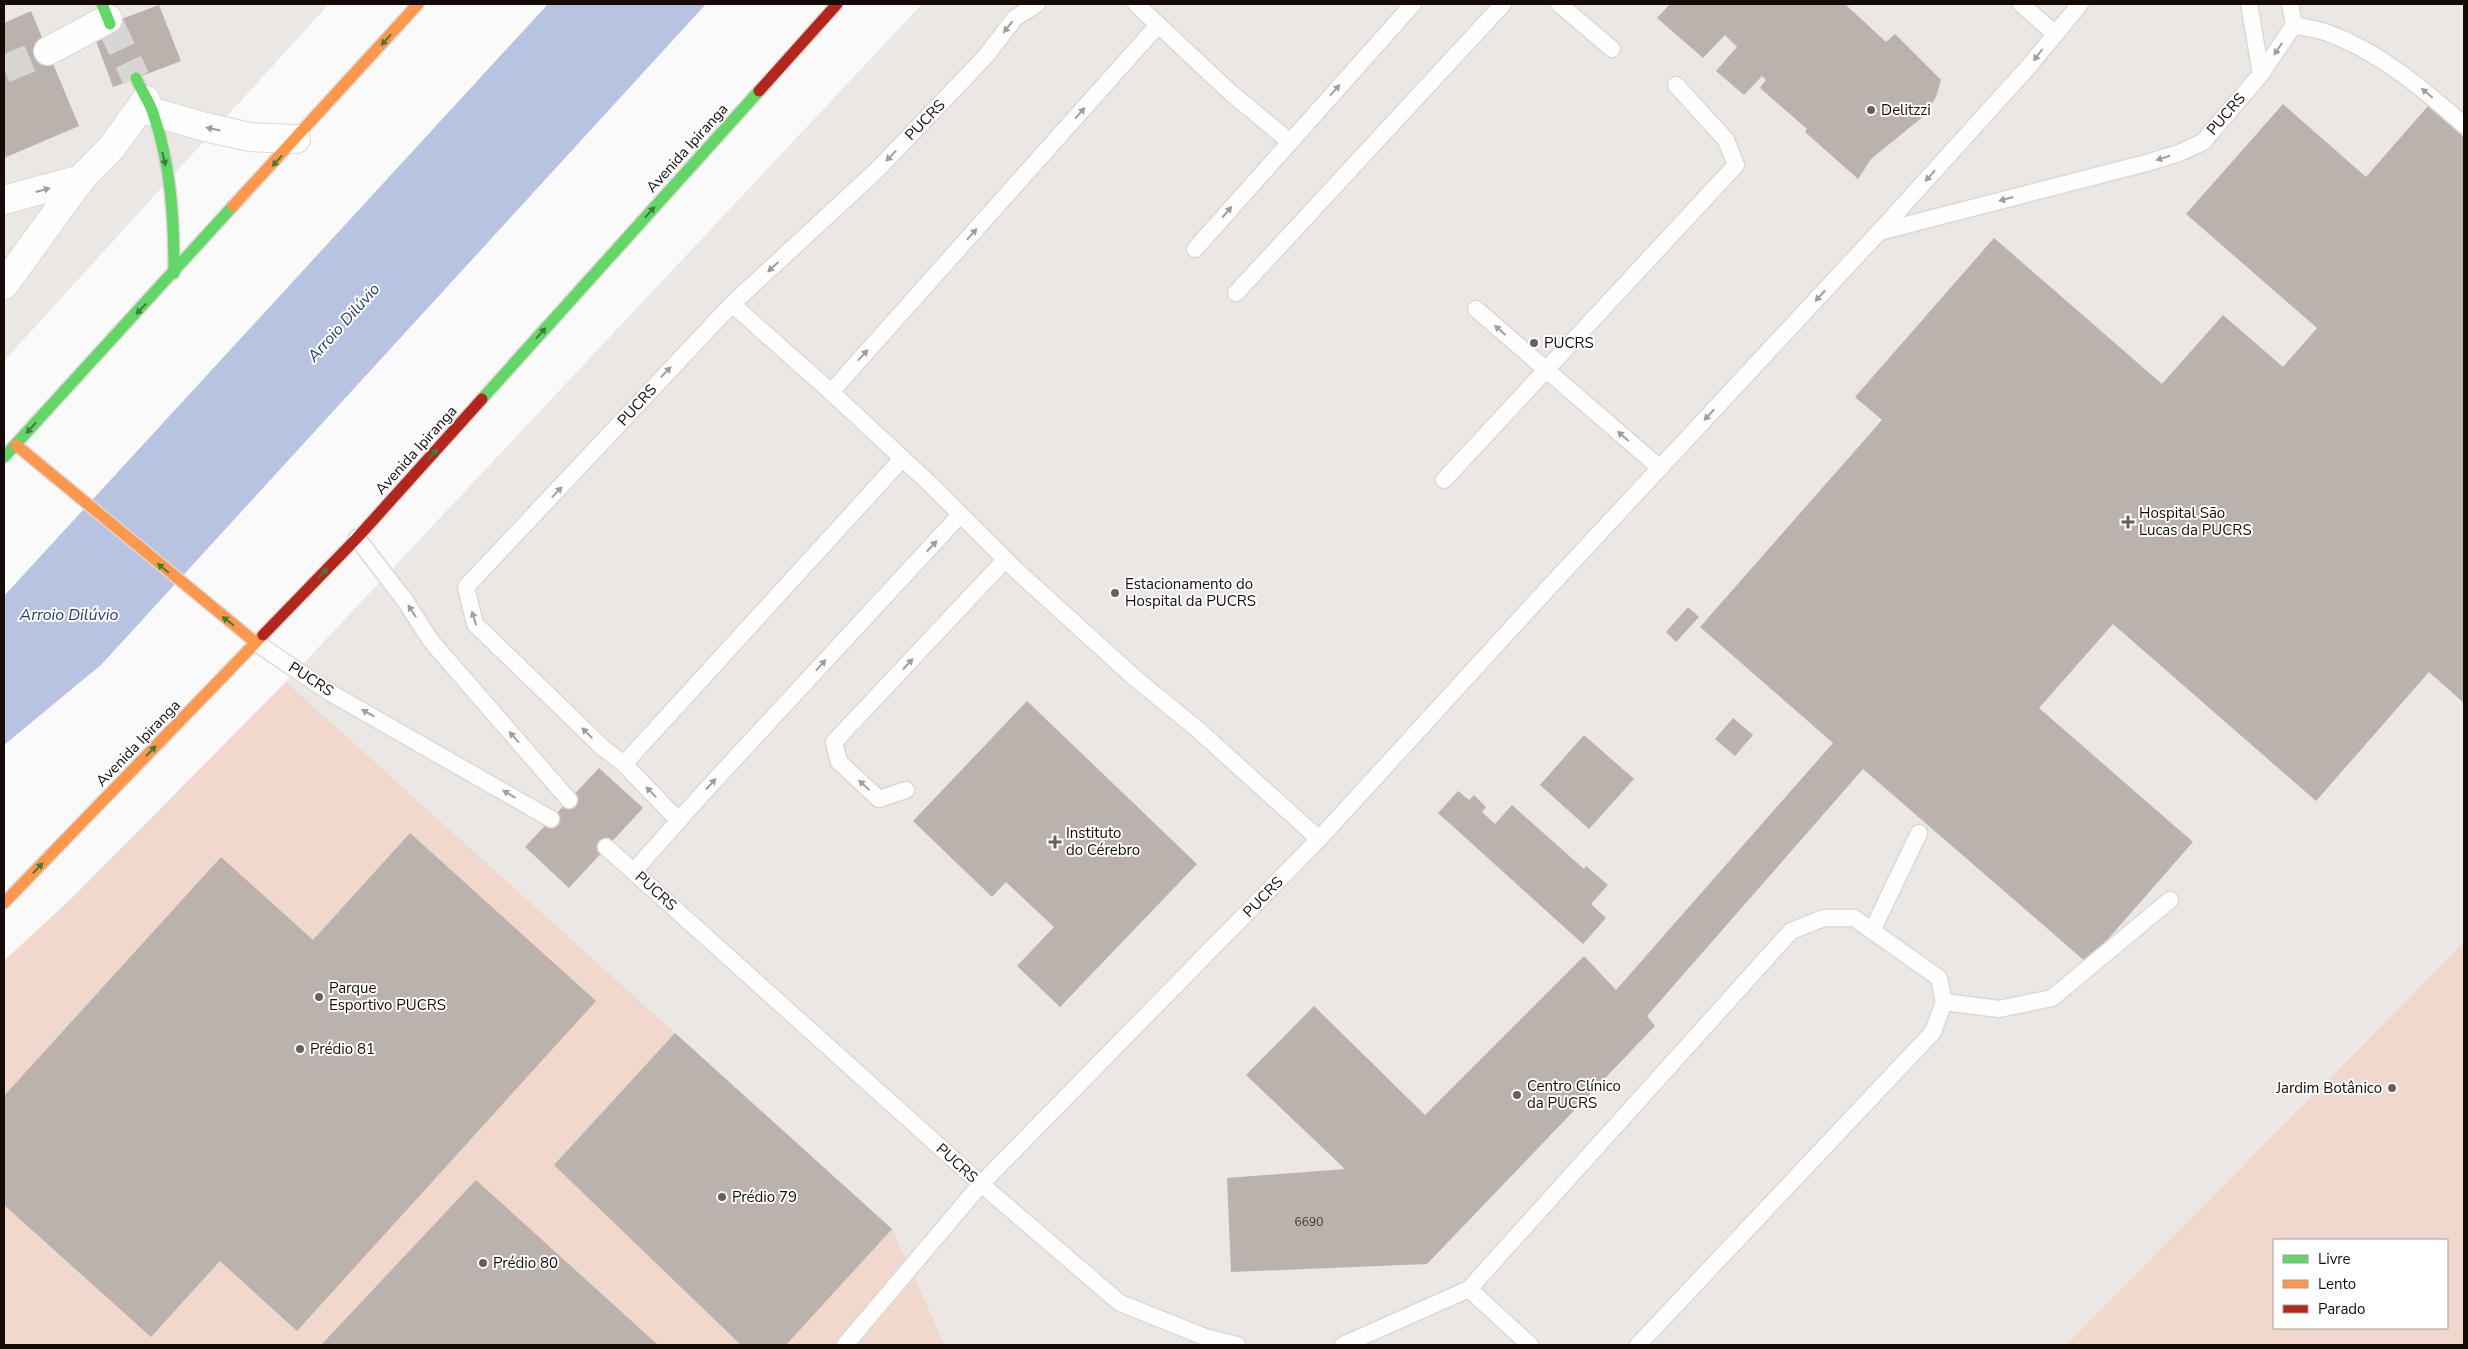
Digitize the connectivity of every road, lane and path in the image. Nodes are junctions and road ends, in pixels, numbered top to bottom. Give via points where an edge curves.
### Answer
1 (418, 4) edge
2 (837, 4) edge
3 (1036, 4) edge
4 (1136, 4) edge
5 (1413, 4) edge
6 (1503, 4) edge
7 (1560, 4) edge
8 (2021, 4) edge
9 (2080, 4) edge
10 (2250, 4) edge
11 (2290, 4) edge
12 (106, 15) edge
13 (1158, 25) junction
14 (2294, 25) junction
15 (2054, 33) junction
16 (1612, 50) dead end
17 (48, 51) tunnel mouth
18 (2261, 74) junction
19 (1676, 84) dead end
20 (145, 97) junction
21 (2464, 125) edge
22 (296, 139) junction
23 (1289, 141) junction
24 (81, 179) junction
25 (4, 200) edge
26 (1879, 232) junction
27 (1195, 249) dead end
28 (174, 273) junction
29 (4, 286) edge
30 (1236, 293) dead end
31 (732, 304) junction
32 (1476, 309) dead end
33 (1546, 370) junction
34 (831, 392) junction
35 (16, 445) junction
36 (4, 457) edge
37 (902, 459) junction
38 (1660, 468) junction
39 (1444, 480) dead end
40 (960, 515) junction
41 (357, 538) junction
42 (1005, 560) junction
43 (255, 642) junction
44 (624, 764) junction
45 (906, 790) dead end
46 (570, 800) dead end
47 (551, 819) dead end
48 (678, 820) junction
49 (1919, 833) dead end
50 (1319, 839) junction
51 (606, 847) dead end
52 (634, 871) junction
53 (2170, 900) dead end
54 (4, 902) edge
55 (1872, 931) junction
56 (1944, 1002) junction
57 (981, 1184) junction
58 (1469, 1289) junction
59 (845, 1345) edge
60 (1237, 1345) edge
61 (1343, 1345) edge
62 (1530, 1345) edge
63 (1638, 1345) edge

1 -> 22 main road
41 -> 2 main road, Avenida Ipiranga
3 -> 31 lane, PUCRS via 1015,18 985,57 877,170
4 - 13 lane
23 -> 5 lane
6 - 30 lane
7 - 16 lane
8 - 15 lane
9 - 15 lane, PUCRS
10 - 18 lane
11 - 14 lane
12 - 17 street
13 - 23 lane via 1231,93
34 -> 13 lane
14 -> 18 lane, PUCRS
21 -> 14 lane via 2417,84 2378,58 2327,33
15 -> 26 lane, PUCRS via 2030,65
18 -> 26 lane, PUCRS via 2203,142 2179,153
19 - 33 lane via 1726,140 1736,165
22 -> 20 street via 250,137 205,127
20 - 24 street via 112,147
20 -> 28 main road via 167,171 174,226
22 -> 28 main road
27 -> 23 lane
25 -> 24 street
24 - 29 street
26 -> 38 lane, PUCRS
28 -> 35 main road
31 - 34 lane
44 -> 31 lane, PUCRS via 603,748 475,624 466,587
33 -> 32 lane
38 -> 33 lane
33 - 39 lane
34 - 37 lane
35 - 36 main road
43 -> 35 main road
37 - 40 lane
37 - 44 lane
38 - 50 lane, PUCRS
40 - 42 lane
48 -> 40 lane
43 -> 41 main road, Avenida Ipiranga
46 -> 41 lane via 431,641
45 -> 42 lane via 879,799 839,762 834,742
42 - 50 lane
47 -> 43 lane, PUCRS via 329,692
54 -> 43 main road, Avenida Ipiranga
48 -> 44 lane
48 - 52 lane
49 - 55 lane
50 - 57 lane, PUCRS
51 - 52 lane, PUCRS
52 - 57 lane, PUCRS
53 - 56 lane via 2052,998 1999,1009
55 - 56 lane via 1939,978
55 - 58 lane via 1854,918 1824,918 1791,931
56 - 63 lane via 1933,1032
57 - 59 lane
57 - 60 lane via 1120,1303 1205,1337
58 - 61 lane
58 - 62 lane

